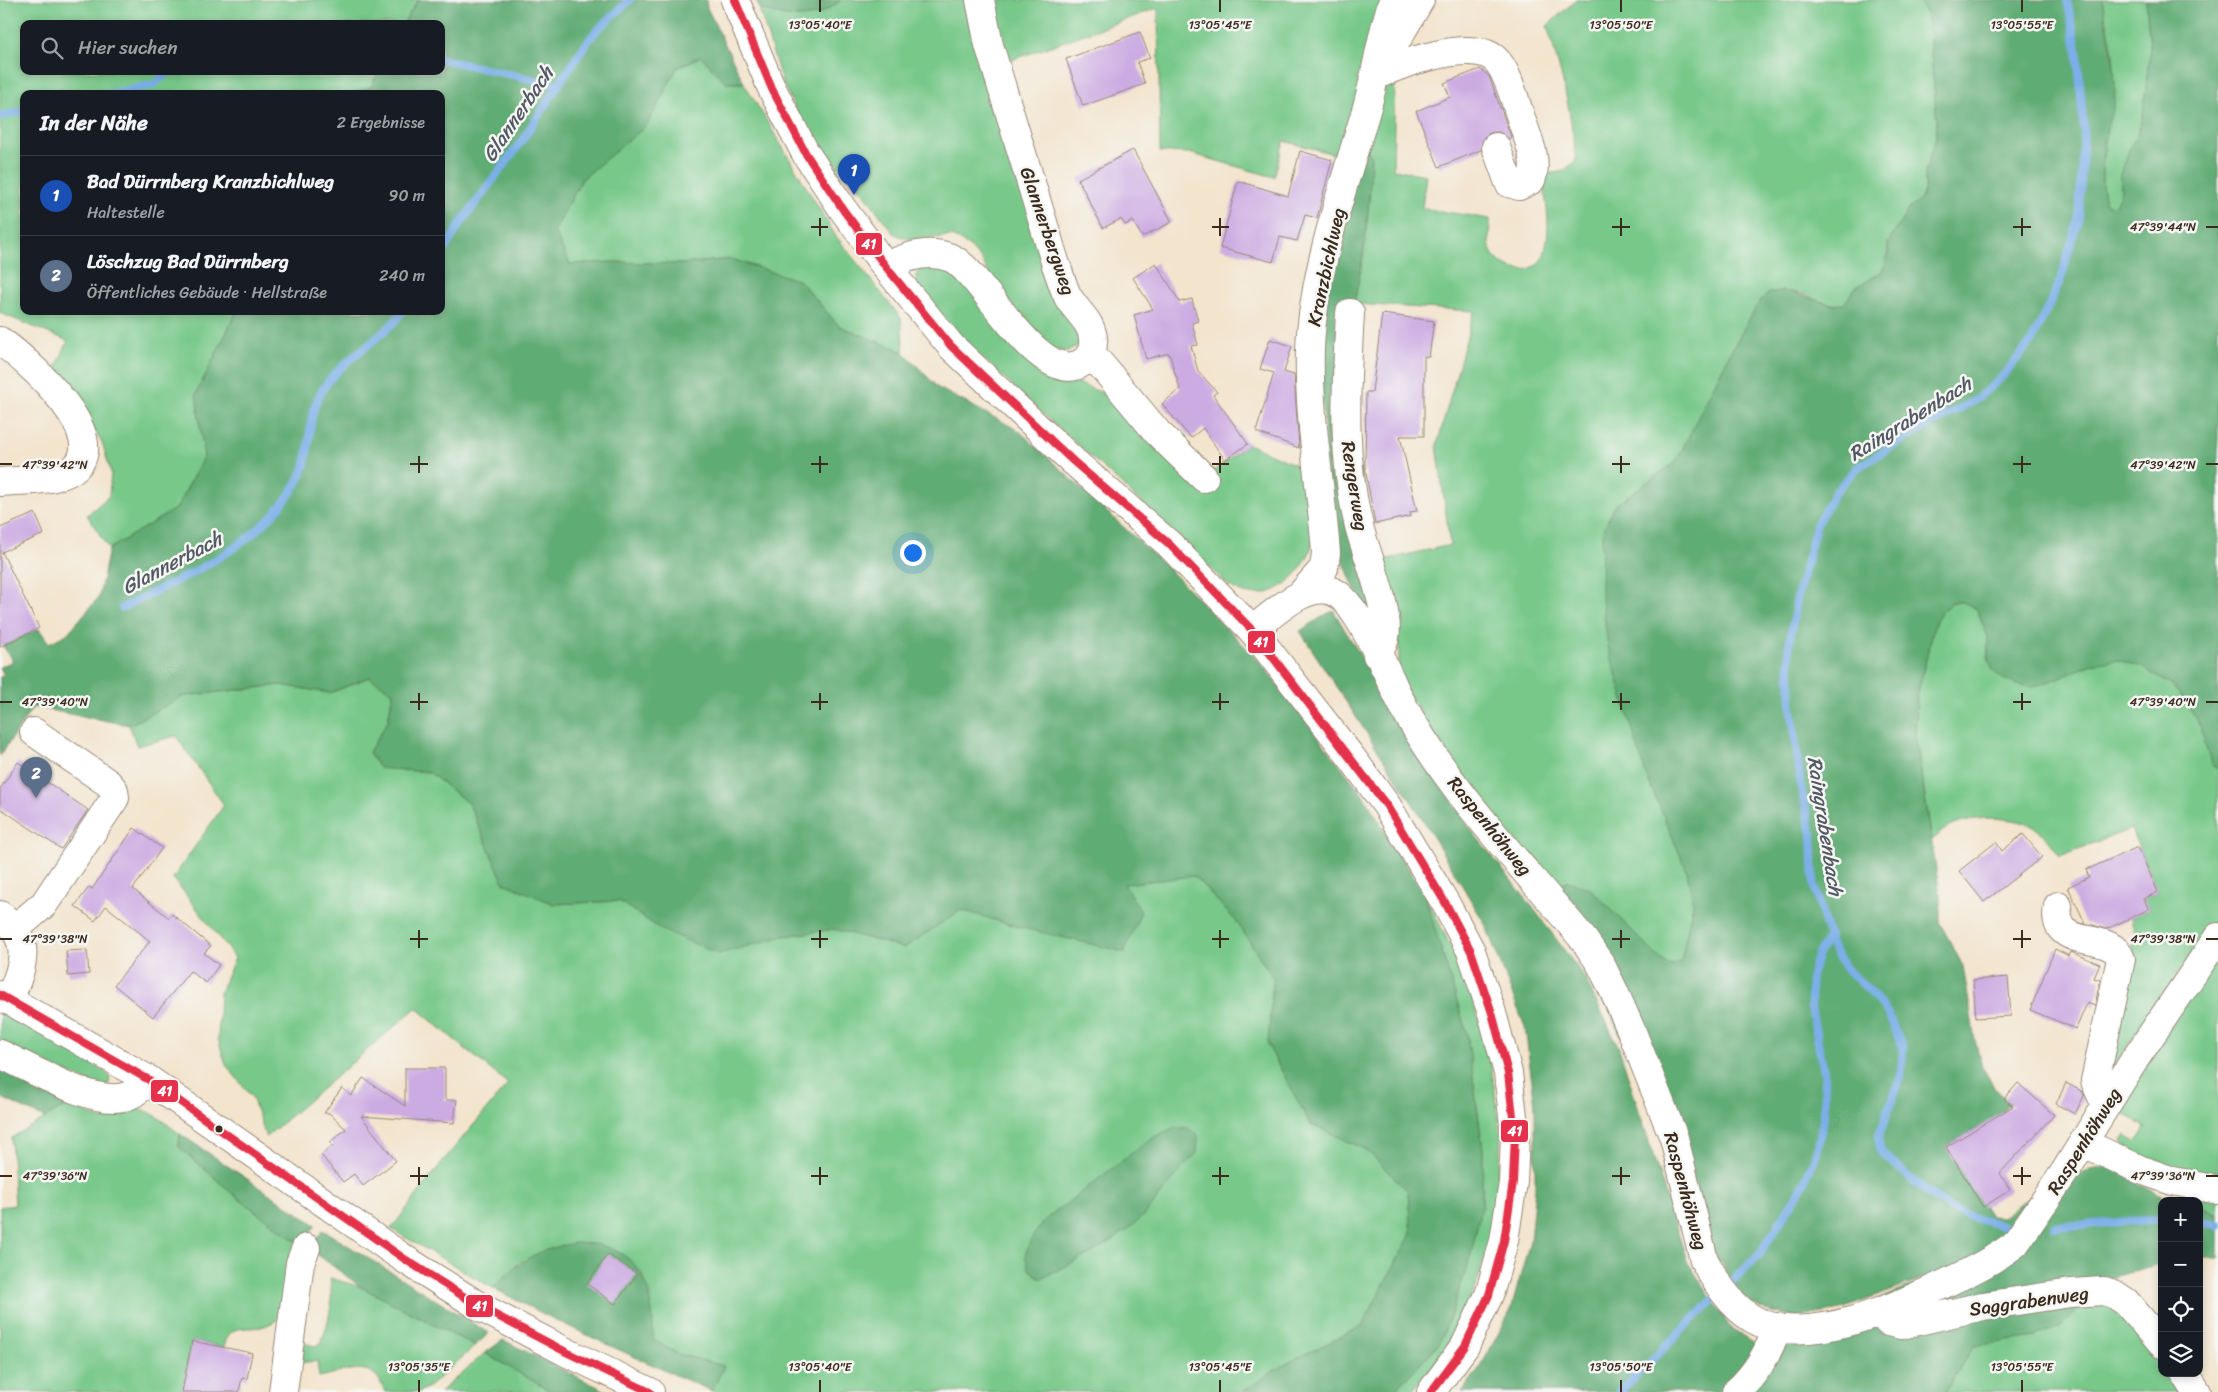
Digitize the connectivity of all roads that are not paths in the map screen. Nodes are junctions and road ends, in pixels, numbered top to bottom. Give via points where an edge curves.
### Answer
1 (735, 0) edge
2 (980, 0) edge
3 (1393, 0) edge
4 (1420, 0) edge
5 (1375, 76) junction
6 (1496, 147) dead end
7 (886, 267) junction
8 (1350, 313) dead end
9 (0, 341) edge
10 (1091, 353) junction
11 (1204, 478) dead end
12 (0, 482) edge
13 (1325, 542) junction
14 (1303, 592) junction
15 (1350, 604) junction
16 (1252, 630) junction
17 (1377, 655) junction
18 (34, 732) dead end
19 (2058, 906) dead end
20 (8, 922) edge
21 (2218, 937) edge
22 (4, 998) edge
23 (0, 1054) edge
24 (149, 1080) junction
25 (2107, 1104) junction
26 (2084, 1143) junction
27 (2218, 1190) edge
28 (306, 1248) dead end
29 (1881, 1312) junction
30 (1777, 1327) junction
31 (2158, 1339) edge
32 (2188, 1377) edge
33 (283, 1392) edge
34 (650, 1392) edge
35 (1430, 1392) edge
36 (1736, 1392) edge
37 (2198, 1392) edge

1 - 7 street via 772,89 806,154
2 - 10 street, Glannerbergweg via 989,45 1062,283 1089,326 1093,339
3 - 5 street, Kranzbichlweg
4 - 5 street
5 - 6 street via 1406,63 1445,54 1488,54 1500,66 1513,94 1532,154 1534,169 1531,180 1519,186 1509,183
5 - 13 street, Kranzbichlweg via 1326,248 1313,317 1310,348 1312,410
7 - 10 street via 913,255 940,254 953,258 966,269 1003,317 1044,356 1070,366 1079,365
7 - 16 street via 951,346 1169,544
8 - 17 street, Rengerweg via 1347,452 1358,520 1386,625 1386,636
9 - 12 street via 40,374 67,406 79,427 84,451 80,462 71,471 33,480
10 - 11 street via 1157,432
13 - 14 street, Kranzbichlweg via 1324,568
13 - 15 street
14 - 15 street, Raspenhöhweg via 1326,589
14 - 16 street
15 - 17 street, Raspenhöhweg
16 - 35 street via 1387,806 1446,904 1471,951 1508,1073 1515,1134 1513,1182 1504,1241 1489,1295 1465,1346
17 - 30 street, Raspenhöhweg via 1403,706 1457,789 1600,963 1632,1032 1674,1138 1699,1243 1713,1277 1745,1313 1759,1322
18 - 20 street via 108,783 115,798 44,904
19 - 25 street via 2060,928 2120,954 2095,1081
20 - 22 street via 22,941 23,952 22,967
21 - 25 street, Raspenhöhweg
22 - 24 street
23 - 24 street via 97,1098 126,1097
24 - 34 street via 423,1271 482,1308
25 - 26 street, Raspenhöhweg
26 - 27 street via 2149,1173
26 - 29 street, Raspenhöhweg via 2020,1236 2004,1252 1960,1277
28 - 33 street via 300,1263
29 - 30 street, Raspenhöhweg via 1819,1327
29 - 31 street, Saggrabenweg via 1888,1322 1901,1326 1992,1304 2104,1291 2126,1302
30 - 36 street via 1760,1365
32 - 37 street

